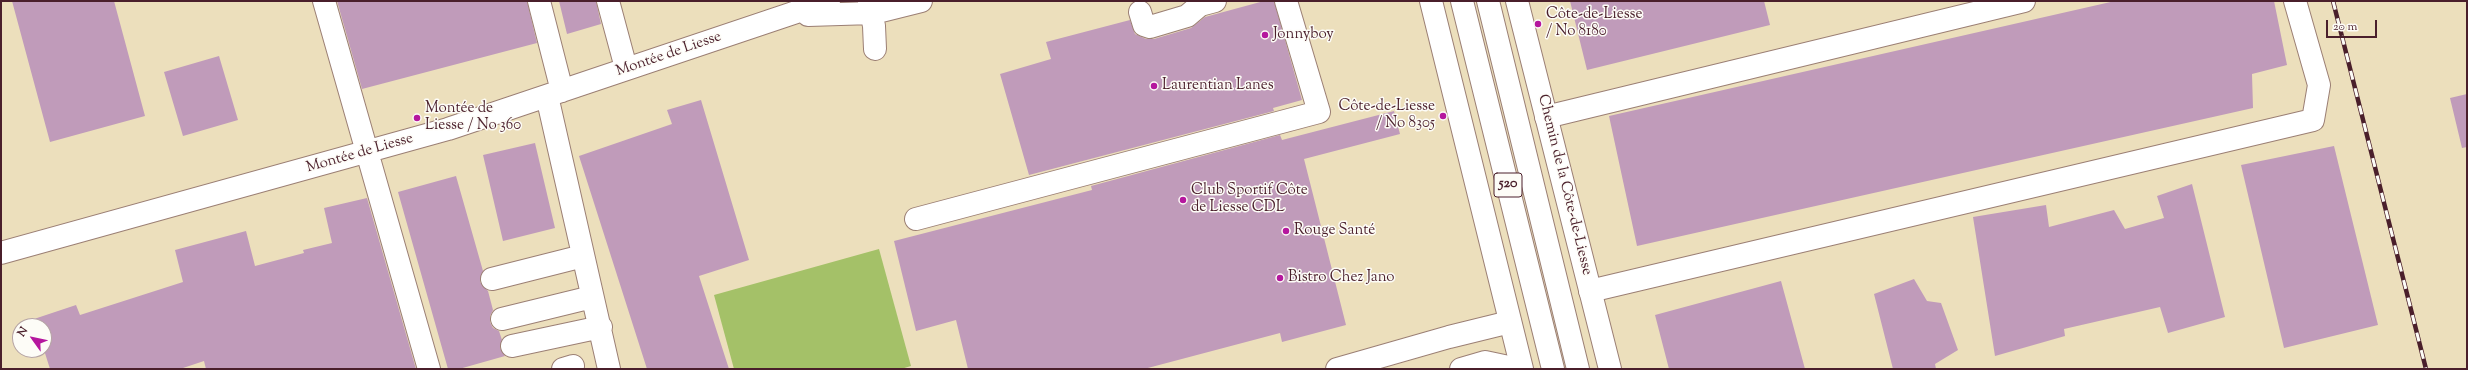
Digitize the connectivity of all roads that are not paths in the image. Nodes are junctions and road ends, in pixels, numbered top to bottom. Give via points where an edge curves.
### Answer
1 (324, 1) edge
2 (538, 1) edge
3 (608, 1) edge
4 (829, 1) edge
5 (921, 1) edge
6 (1215, 1) edge
7 (1286, 1) edge
8 (1431, 1) edge
9 (1462, 1) edge
10 (1488, 1) edge
11 (1518, 1) edge
12 (2024, 1) edge
13 (2295, 1) edge
14 (871, 7) edge
15 (1140, 12) dead end
16 (787, 15) junction
17 (875, 50) dead end
18 (626, 68) junction
19 (555, 93) junction
20 (1546, 117) junction
21 (367, 153) junction
22 (916, 219) dead end
23 (1, 253) edge
24 (583, 256) junction
25 (492, 279) dead end
26 (1590, 291) junction
27 (592, 297) junction
28 (502, 319) dead end
29 (1510, 322) junction
30 (601, 327) junction
31 (1449, 337) junction
32 (512, 346) dead end
33 (430, 369) edge
34 (608, 369) edge
35 (1338, 369) edge
36 (1457, 369) edge
37 (1461, 369) edge
38 (1518, 369) edge
39 (1522, 369) edge
40 (1553, 369) edge
41 (1578, 369) edge
42 (1610, 369) edge

1 - 21 main road
2 - 19 main road
3 - 18 main road
4 - 16 main road, Montée de Liesse
5 - 14 main road
6 - 15 main road via 1200,5 1187,16 1150,27 1144,25
7 - 22 main road via 1319,112
8 - 29 main road
9 - 40 main road, 520
10 - 41 main road, 520
11 - 20 main road, Chemin de la Côte-de-Liesse
12 - 20 main road
13 - 26 main road via 2319,85 2313,120
14 - 16 main road
14 - 17 main road
16 - 18 main road, Montée de Liesse
18 - 19 main road, Montée de Liesse
19 - 21 main road, Montée de Liesse
19 - 24 main road
20 - 26 main road, Chemin de la Côte-de-Liesse
21 - 23 main road, Montée de Liesse
21 - 33 main road
24 - 25 main road
24 - 27 main road
26 - 42 main road, Chemin de la Côte-de-Liesse
27 - 28 main road
27 - 30 main road
29 - 31 main road
29 - 39 main road
30 - 32 main road
30 - 34 main road
31 - 35 main road
31 - 36 main road
37 - 38 main road via 1485,362

